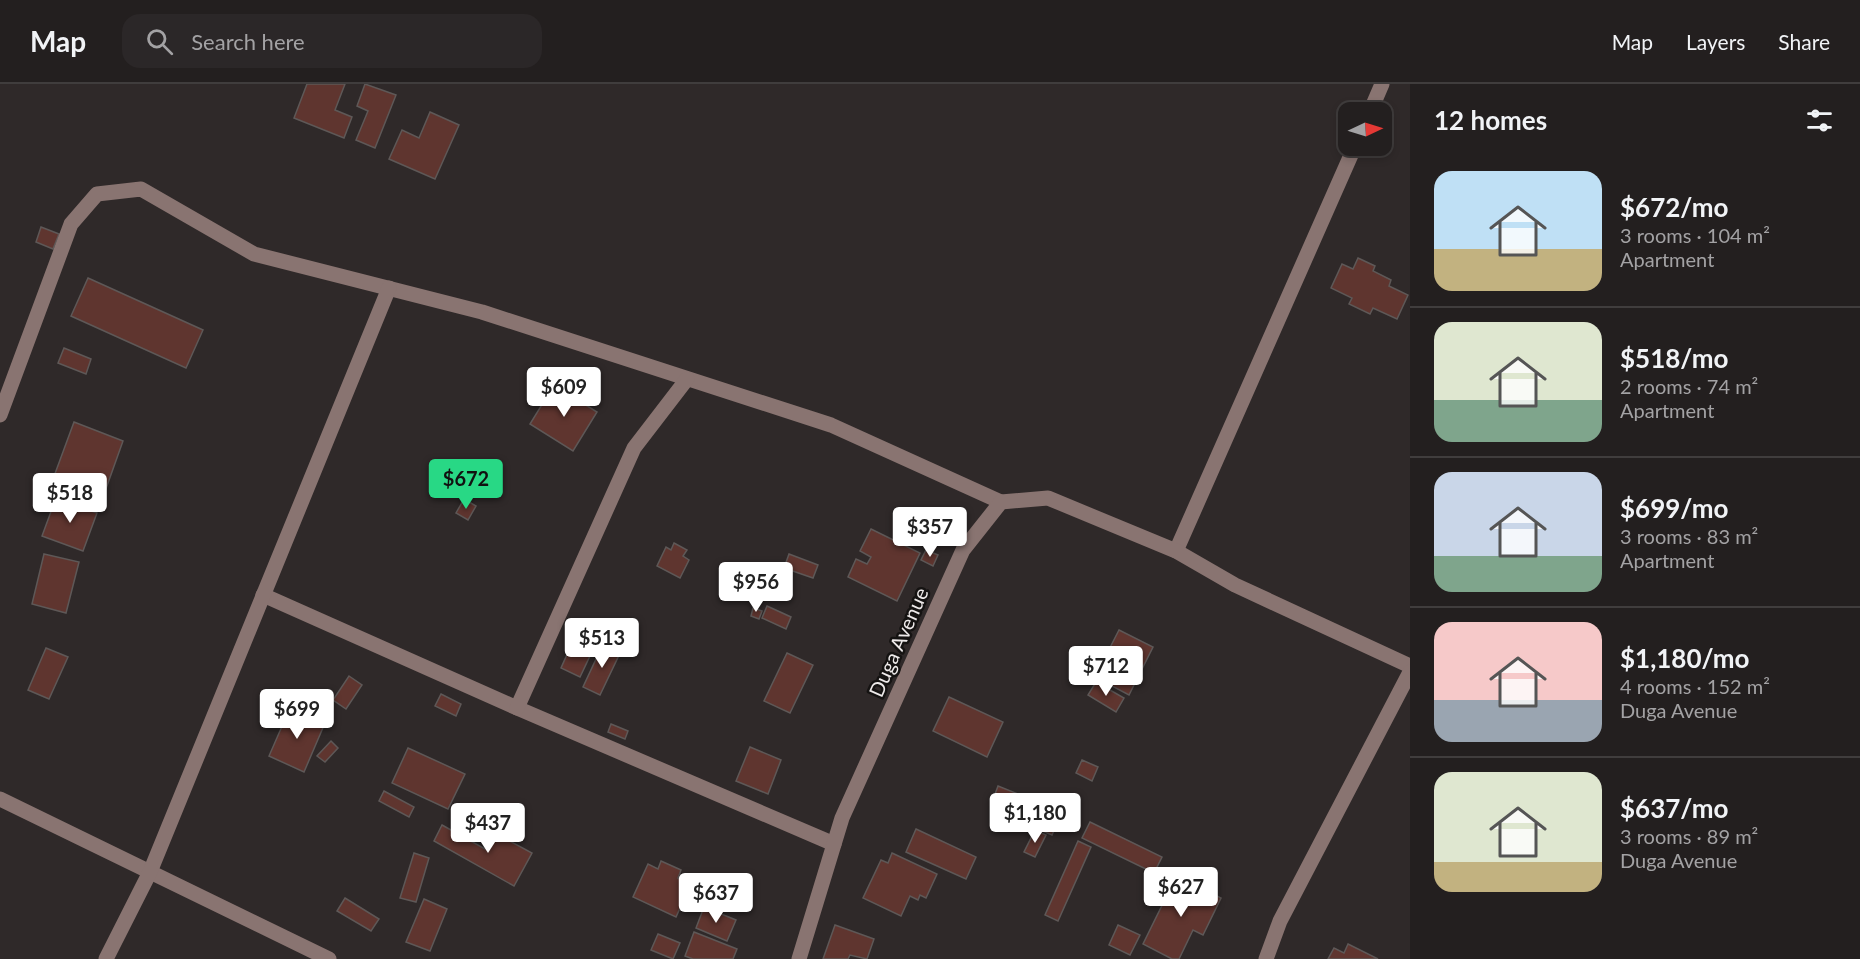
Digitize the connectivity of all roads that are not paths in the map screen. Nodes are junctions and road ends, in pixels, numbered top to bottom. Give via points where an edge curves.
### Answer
1 (1382, 84) edge
2 (1374, 102) edge
3 (1351, 156) edge
4 (389, 288) junction
5 (687, 379) junction
6 (0, 415) edge
7 (1000, 502) junction
8 (1176, 551) junction
9 (263, 595) junction
10 (1410, 666) edge
11 (1410, 672) edge
12 (517, 708) junction
13 (0, 799) edge
14 (834, 844) junction
15 (150, 872) junction
16 (106, 959) edge
17 (329, 959) edge
18 (799, 959) edge
19 (1266, 959) edge

1 - 2 street
3 - 8 street
4 - 5 street via 482,312
4 - 6 street via 254,254 141,189 97,194 71,224
4 - 9 street
5 - 7 street via 831,425
5 - 12 street via 634,448
7 - 8 street via 1048,498
7 - 14 street, Duga Avenue via 963,550 842,818
8 - 10 street via 1234,585
9 - 12 street
9 - 15 street
11 - 19 street via 1280,921
12 - 14 street
13 - 15 street
14 - 18 street, Duga Avenue
15 - 16 street
15 - 17 street

